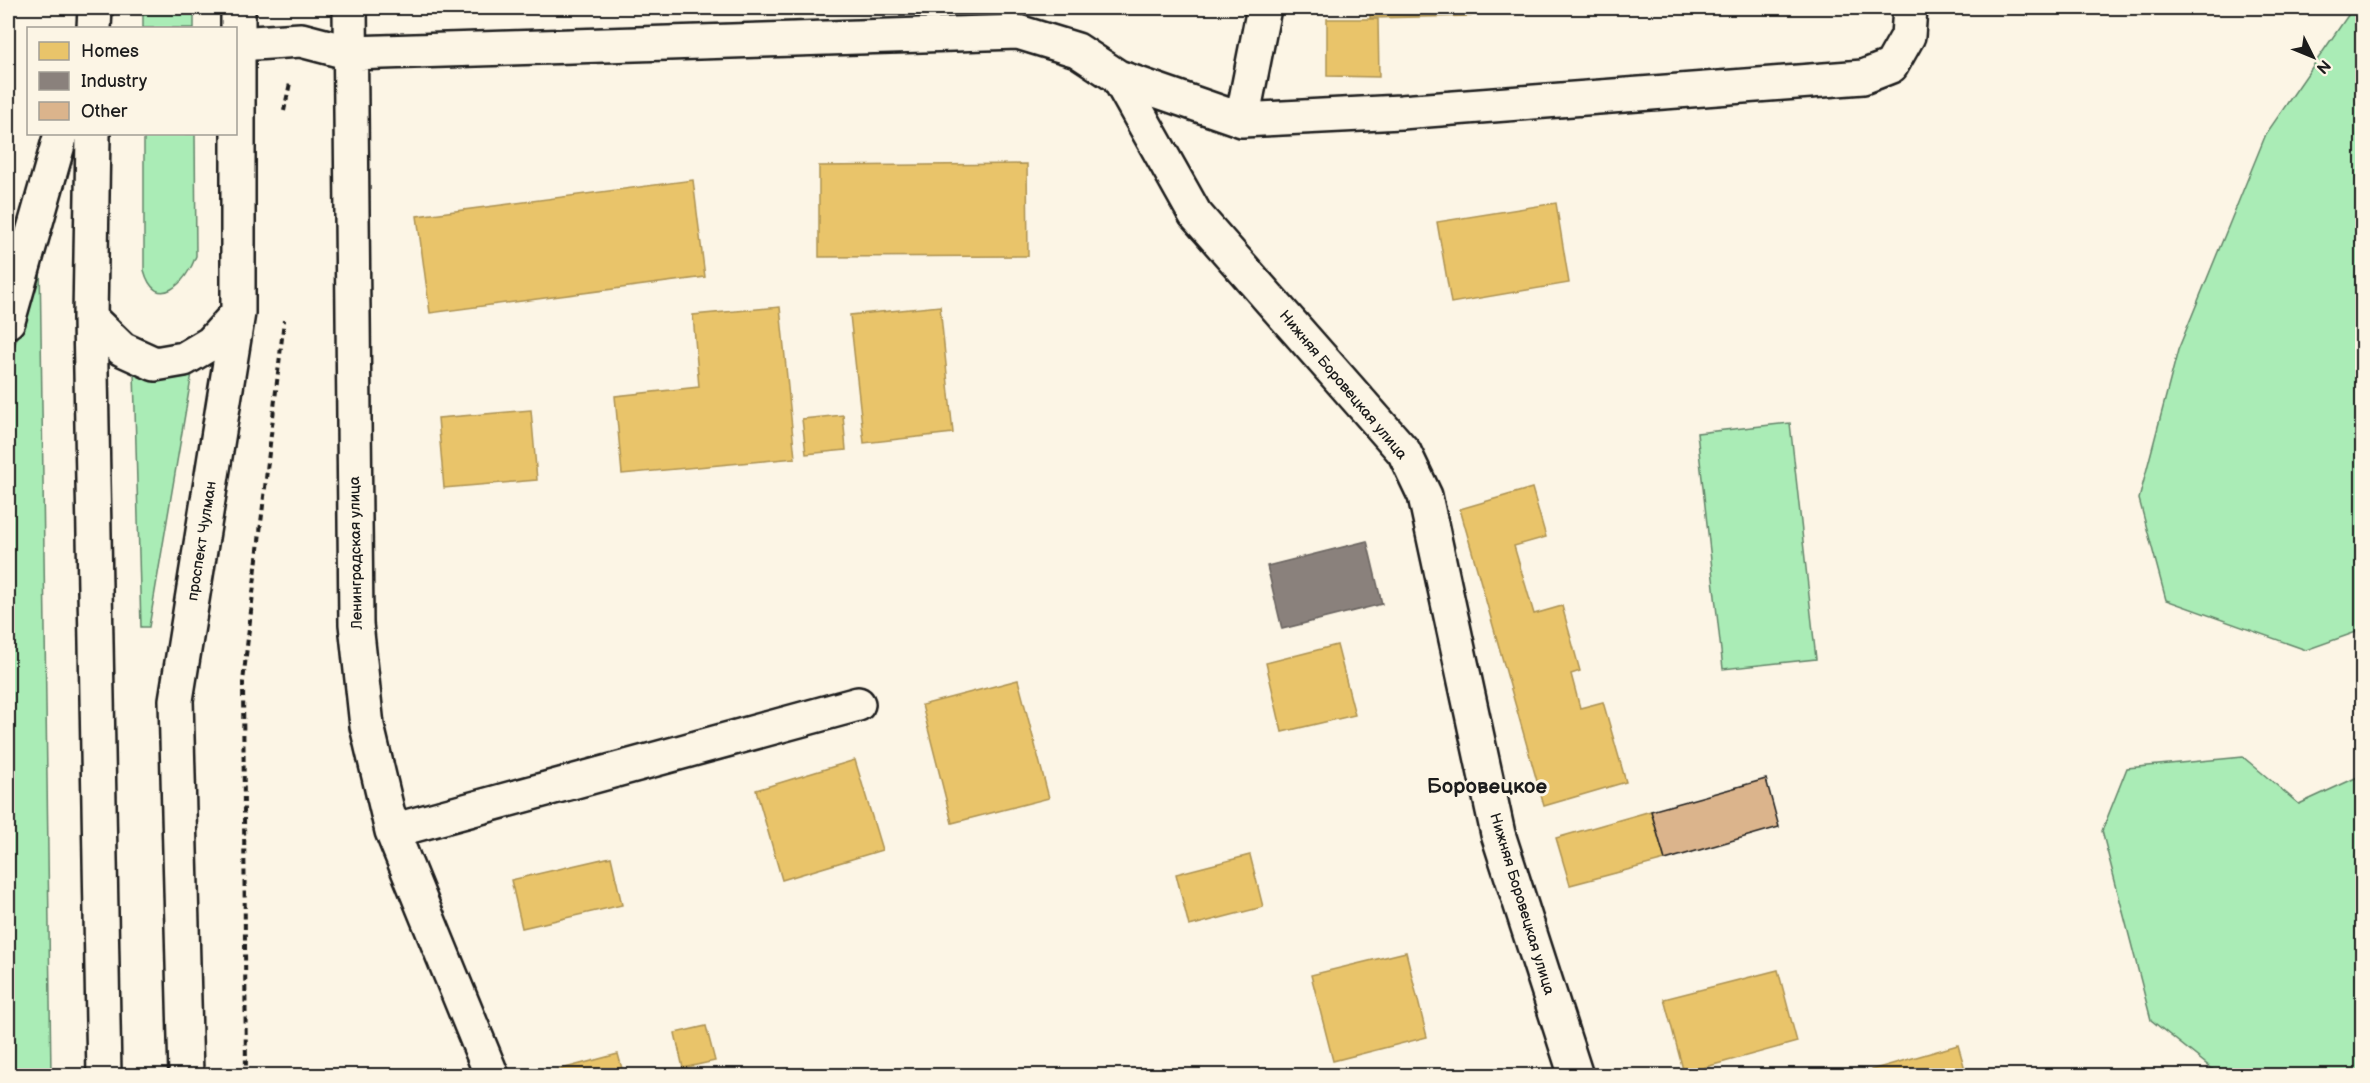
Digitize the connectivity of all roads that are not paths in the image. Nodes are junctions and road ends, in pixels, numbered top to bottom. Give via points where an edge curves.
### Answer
1 (238, 8) edge
2 (350, 8) edge
3 (1264, 8) edge
4 (1910, 8) edge
5 (237, 44) edge
6 (351, 53) junction
7 (1118, 76) junction
8 (1242, 120) junction
9 (61, 135) edge
10 (93, 135) edge
11 (238, 313) junction
12 (90, 318) junction
13 (8, 321) edge
14 (858, 704) dead end
15 (392, 831) junction
16 (104, 1076) edge
17 (186, 1076) edge
18 (492, 1076) edge
19 (1576, 1076) edge

1 - 5 street, проспект Чулман
2 - 6 street, Ленинградская улица
3 - 8 street
4 - 8 street via 1908,36 1891,66 1863,77
5 - 6 street via 301,40
5 - 11 street, проспект Чулман
6 - 7 street via 1018,32 1077,50
6 - 15 street, Ленинградская улица via 356,624 367,726
7 - 8 street
7 - 19 street, Нижняя Боровецкая улица via 1196,214 1404,452 1425,496 1498,834
9 - 13 street
10 - 12 street
11 - 12 street via 211,343 184,359 155,364 122,349
11 - 17 street, проспект Чулман via 176,700
12 - 16 street
14 - 15 street
15 - 18 street, Ленинградская улица

